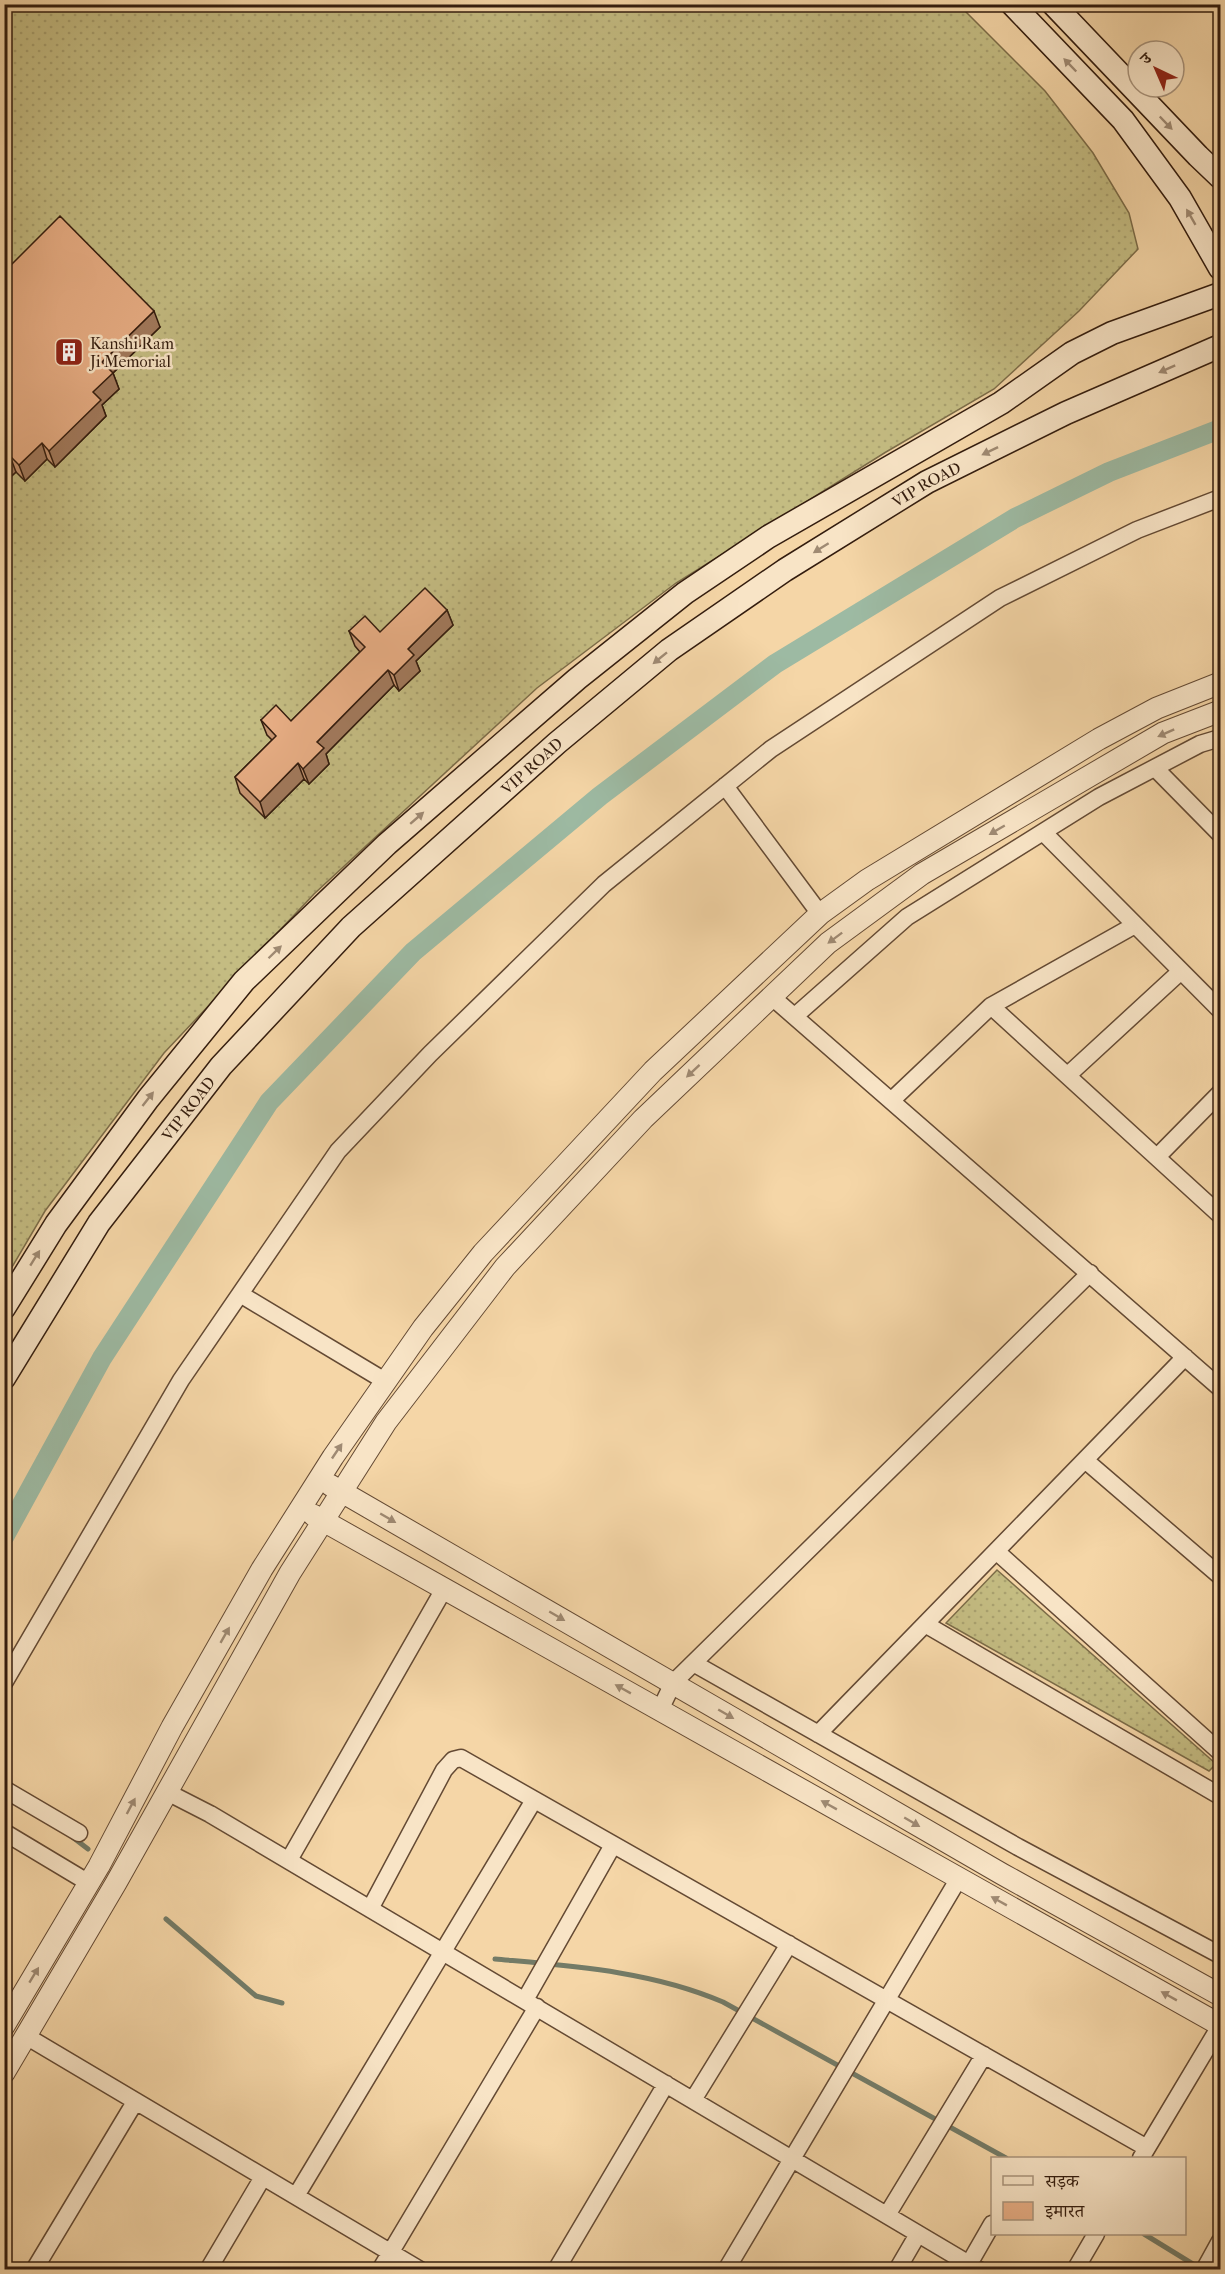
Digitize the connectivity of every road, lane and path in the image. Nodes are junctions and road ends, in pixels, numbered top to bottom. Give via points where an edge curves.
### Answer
1 (1012, 4) edge
2 (1053, 4) edge
3 (1221, 177) edge
4 (1221, 268) edge
5 (1221, 294) edge
6 (1221, 346) edge
7 (1221, 498) edge
8 (1221, 683) edge
9 (1221, 711) edge
10 (1221, 738) edge
11 (1155, 768) junction
12 (725, 786) junction
13 (1043, 832) junction
14 (1221, 834) edge
15 (820, 914) junction
16 (1135, 925) junction
17 (1181, 971) junction
18 (772, 997) junction
19 (991, 1006) junction
20 (1221, 1010) edge
21 (795, 1016) junction
22 (1068, 1076) junction
23 (1221, 1093) edge
24 (892, 1100) junction
25 (1157, 1157) junction
26 (1221, 1215) edge
27 (1090, 1274) junction
28 (240, 1294) junction
29 (4, 1308) edge
30 (1185, 1357) junction
31 (4, 1378) edge
32 (386, 1381) junction
33 (1221, 1388) edge
34 (1085, 1460) junction
35 (320, 1478) junction
36 (342, 1492) junction
37 (301, 1508) junction
38 (324, 1521) junction
39 (996, 1551) junction
40 (1221, 1576) edge
41 (444, 1588) junction
42 (926, 1624) junction
43 (695, 1664) junction
44 (4, 1683) edge
45 (673, 1683) junction
46 (660, 1710) junction
47 (818, 1734) junction
48 (1221, 1752) edge
49 (4, 1789) edge
50 (167, 1792) junction
51 (1219, 1792) edge
52 (534, 1800) junction
53 (4, 1832) edge
54 (79, 1833) dead end
55 (613, 1845) junction
56 (289, 1860) junction
57 (959, 1878) junction
58 (89, 1883) junction
59 (370, 1909) junction
60 (789, 1944) junction
61 (443, 1952) junction
62 (1221, 1956) edge
63 (1220, 1993) edge
64 (886, 2000) junction
65 (531, 2004) junction
66 (1221, 2017) edge
67 (1221, 2025) edge
68 (4, 2026) edge
69 (27, 2036) junction
70 (984, 2055) junction
71 (4, 2073) edge
72 (666, 2084) junction
73 (693, 2100) junction
74 (135, 2102) junction
75 (1144, 2153) edge
76 (792, 2159) junction
77 (263, 2177) junction
78 (296, 2196) junction
79 (887, 2215) junction
80 (991, 2229) edge
81 (918, 2234) junction
82 (1095, 2235) edge
83 (390, 2252) junction
84 (974, 2267) edge
85 (34, 2270) edge
86 (208, 2270) edge
87 (380, 2270) edge
88 (420, 2270) edge
89 (556, 2270) edge
90 (726, 2270) edge
91 (897, 2270) edge
92 (1075, 2270) edge

4 -> 1 main road via 1180,198 1123,120
2 -> 3 main road
29 -> 5 main road, VIP ROAD via 56,1224 148,1099 244,981 387,844 576,679 685,593 768,537 1000,403 1072,353 1112,333
6 -> 31 main road, VIP ROAD via 1066,413 927,482 785,570 669,650 556,743 351,927 221,1066 99,1223
7 - 12 street via 1137,530 1000,598 771,749
8 - 15 street via 1157,708 1099,739 867,880
9 -> 18 street via 1163,733 922,874 828,943
10 - 11 street via 1200,744
11 - 13 street
11 - 14 street
12 - 15 street
12 - 28 street via 604,884 430,1054 338,1151
13 - 16 street
13 - 21 street via 906,917
15 - 32 street via 653,1071 483,1253
16 - 17 street
16 - 19 street
17 - 20 street
17 - 22 street
18 - 21 street
18 -> 36 street via 643,1119 505,1267 386,1422
19 - 22 street
19 - 24 street
21 - 24 street
22 - 25 street
23 - 25 street
24 - 27 street
25 - 26 street
27 - 30 street
27 - 43 street
28 - 32 street
28 - 44 street via 181,1380
30 - 33 street
30 - 34 street
35 -> 32 street
34 - 39 street
34 - 40 street
35 - 36 street
35 - 37 street
36 - 38 street
36 -> 45 street
37 - 38 street
58 -> 37 street via 178,1717
38 - 41 street
38 - 50 street via 290,1573
39 - 42 street
39 - 48 street
46 -> 41 street
41 - 56 street
42 - 47 street
42 - 51 street
43 - 45 street
43 - 47 street
45 - 46 street
45 -> 63 street via 1002,1874
57 -> 46 street
47 - 62 street
49 - 54 street
50 - 56 street
50 - 69 street
52 - 55 street
52 - 59 street via 461,1758 453,1761 444,1770
52 - 61 street
53 - 58 street
55 - 60 street
55 - 65 street via 539,1975
56 - 59 street
57 - 64 street
67 -> 57 street
68 -> 58 street
59 - 61 street
60 - 64 street
60 - 73 street
61 - 65 street
61 - 78 street
63 - 66 street
64 - 70 street
64 - 76 street
65 - 72 street
65 - 83 street
67 - 75 street
69 - 71 street
69 - 74 street
70 - 75 street
70 - 79 street
72 - 73 street
72 - 89 street
73 - 76 street
74 - 77 street
74 - 85 street
76 - 79 street
76 - 90 street
77 - 78 street
77 - 86 street
78 - 83 street
79 - 81 street
80 - 84 street
81 - 84 street
81 - 91 street
82 - 92 street
83 - 87 street
83 - 88 street

